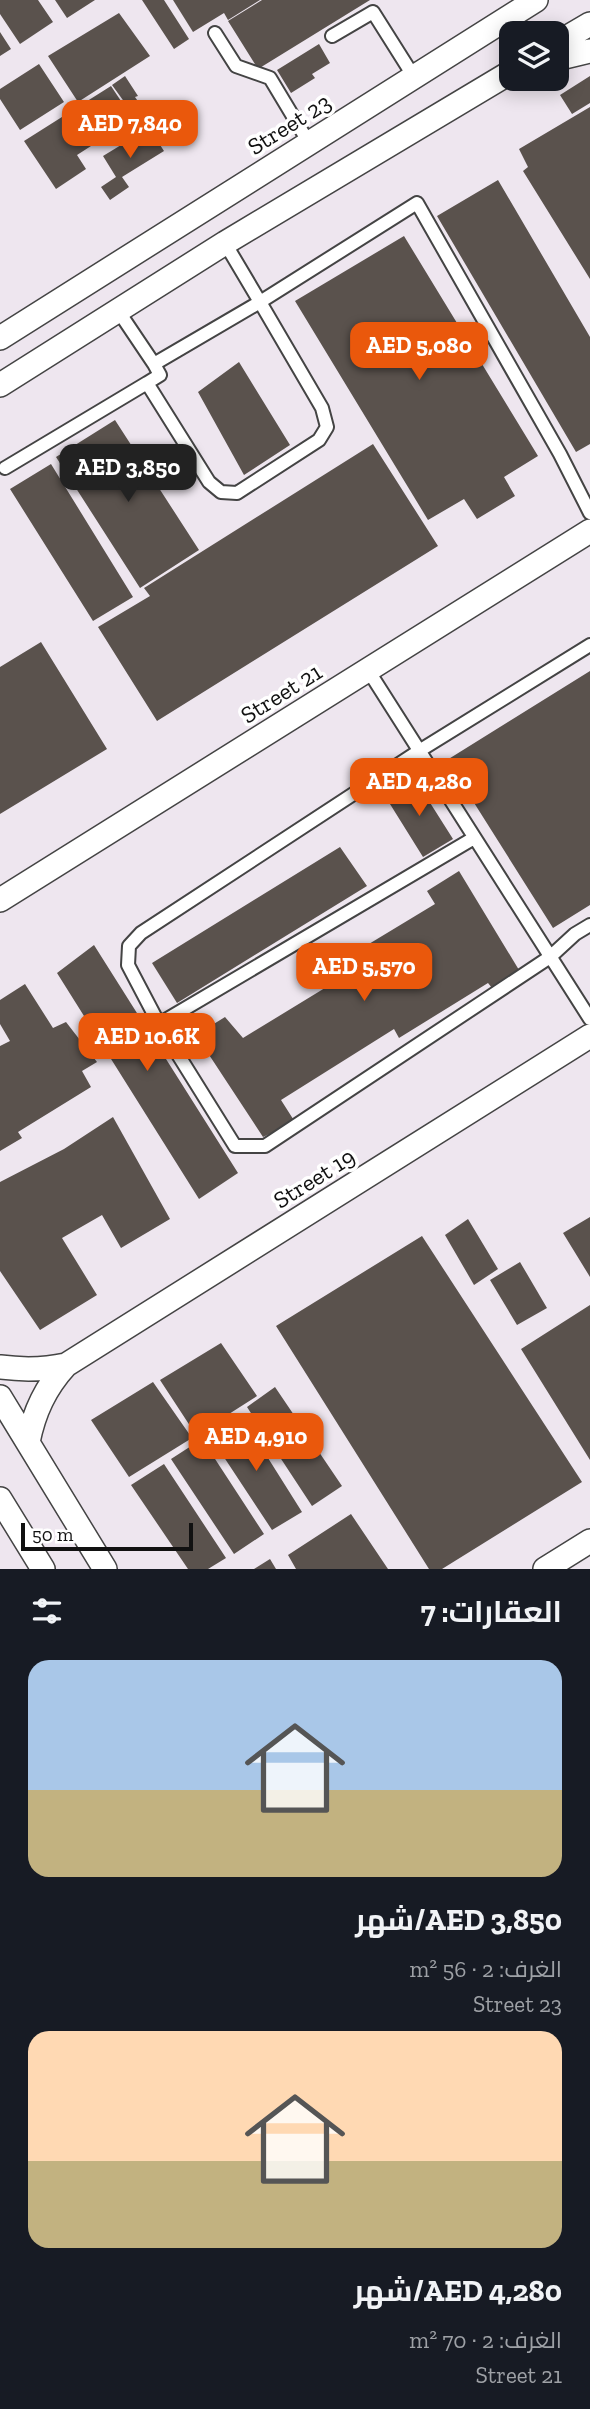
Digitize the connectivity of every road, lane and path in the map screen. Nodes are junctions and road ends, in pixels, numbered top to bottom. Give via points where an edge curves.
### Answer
1 (536, 0) edge
2 (590, 24) edge
3 (215, 33) dead end
4 (332, 36) dead end
5 (569, 36) edge
6 (590, 51) edge
7 (569, 56) edge
8 (414, 77) junction
9 (499, 79) edge
10 (309, 143) junction
11 (225, 243) junction
12 (260, 302) junction
13 (117, 309) junction
14 (0, 338) edge
15 (154, 364) junction
16 (147, 383) junction
17 (0, 385) edge
18 (5, 468) dead end
19 (590, 513) edge
20 (590, 531) edge
21 (590, 645) edge
22 (368, 670) junction
23 (419, 751) junction
24 (474, 838) junction
25 (0, 900) edge
26 (590, 925) edge
27 (550, 957) junction
28 (590, 1019) edge
29 (159, 1024) junction
30 (590, 1036) edge
31 (66, 1365) junction
32 (0, 1367) edge
33 (0, 1397) edge
34 (28, 1442) junction
35 (0, 1499) edge
36 (590, 1541) edge
37 (43, 1569) edge
38 (106, 1569) edge
39 (545, 1569) edge

1 - 8 street, Street 23
2 - 5 street
3 - 10 lane via 236,65 270,78
4 - 8 lane via 373,12
6 - 7 street
8 - 10 street, Street 23
9 - 11 street
10 - 14 street, Street 23
11 - 12 lane
11 - 13 street
12 - 15 lane
12 - 16 lane via 322,408 327,427 318,440 237,493 221,492 209,482
12 - 19 lane via 417,203
13 - 15 lane
13 - 17 street
15 - 16 lane via 160,375
16 - 18 lane
20 - 22 street, Street 21
21 - 23 lane
22 - 23 lane
22 - 25 street, Street 21
23 - 24 lane
23 - 29 lane via 141,933 129,946 128,965
24 - 27 lane
24 - 29 lane
26 - 27 lane
27 - 28 lane
27 - 29 lane via 265,1146 235,1146
30 - 31 street, Street 19
31 - 32 street, Street 19 via 21,1370
31 - 34 street, Street 19 via 44,1392
33 - 34 street
34 - 38 street
35 - 37 street
36 - 39 street

